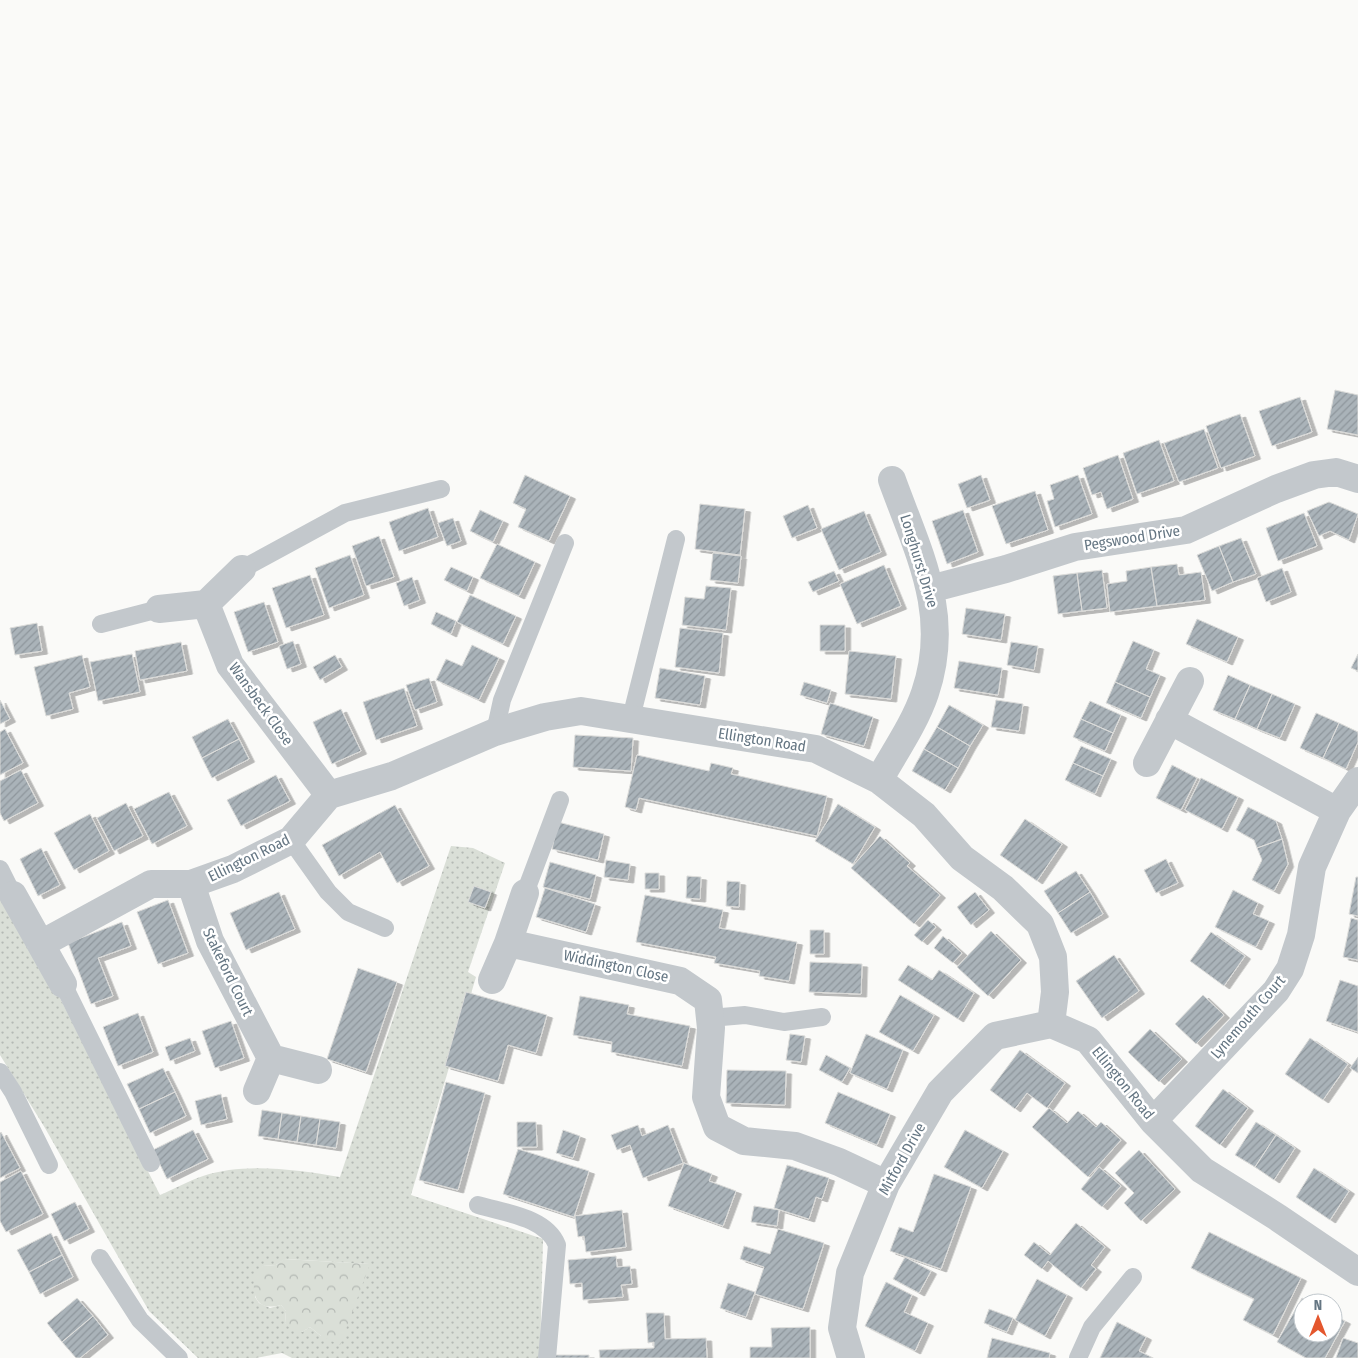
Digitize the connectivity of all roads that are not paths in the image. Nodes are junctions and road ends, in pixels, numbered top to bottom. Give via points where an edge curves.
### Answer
1 (1358, 479) edge
2 (892, 480) dead end
3 (441, 489) dead end
4 (676, 539) dead end
5 (565, 543) dead end
6 (242, 569) joint
7 (930, 589) junction
8 (206, 604) junction
9 (159, 609) joint
10 (101, 624) dead end
11 (1190, 681) dead end
12 (631, 718) junction
13 (1169, 720) junction
14 (495, 732) junction
15 (1147, 763) dead end
16 (878, 780) junction
17 (1358, 782) edge
18 (329, 795) junction
19 (560, 800) dead end
20 (1337, 811) junction
21 (291, 840) junction
22 (0, 869) edge
23 (191, 884) junction
24 (525, 893) joint
25 (13, 895) joint
26 (385, 928) dead end
27 (508, 942) junction
28 (41, 944) junction
29 (492, 980) dead end
30 (63, 984) joint
31 (822, 1017) dead end
32 (710, 1018) junction
33 (1051, 1024) junction
34 (271, 1058) junction
35 (318, 1070) dead end
36 (0, 1072) edge
37 (257, 1092) dead end
38 (1154, 1121) junction
39 (152, 1163) dead end
40 (50, 1165) dead end
41 (886, 1184) junction
42 (478, 1205) dead end
43 (100, 1258) dead end
44 (1358, 1272) edge
45 (1133, 1277) dead end
46 (179, 1358) edge
47 (546, 1358) edge
48 (850, 1358) edge
49 (1078, 1358) edge

1 - 7 street, Pegswood Drive via 1336,472 1314,475 1186,530 1075,547
2 - 7 street, Longhurst Drive
3 - 6 lane via 344,513
4 - 12 lane
5 - 14 lane via 502,700
6 - 8 street
7 - 16 street, Longhurst Drive via 936,617 936,649 925,694
8 - 9 street
8 - 18 street, Wansbeck Close via 230,666
9 - 10 lane
11 - 13 street
12 - 14 street, Ellington Road via 581,710
12 - 16 street, Ellington Road via 816,749
13 - 15 street
13 - 20 street
14 - 18 street, Ellington Road via 392,776
16 - 33 street, Ellington Road via 924,815 962,858 1003,888 1040,924 1053,957 1055,992
17 - 20 street, Lynemouth Court
18 - 21 street, Ellington Road
19 - 24 lane
20 - 38 street, Lynemouth Court via 1312,867 1301,936 1290,969 1276,991
21 - 23 street, Ellington Road via 233,869
21 - 26 lane via 328,892 348,912
22 - 25 lane
23 - 28 street, Ellington Road via 151,884
23 - 34 street, Stakeford Court via 210,940
24 - 27 street
25 - 28 street
27 - 29 street
27 - 32 street, Widdington Close via 680,980 708,1000
28 - 30 street
30 - 39 lane
31 - 32 lane via 784,1022 745,1015
32 - 41 street, Widdington Close via 706,1097 717,1127 744,1141 795,1146
33 - 38 street, Ellington Road via 1088,1040
33 - 41 street, Mitford Drive via 995,1036 940,1092
34 - 35 street
34 - 37 street
36 - 40 lane
38 - 44 street, Ellington Road via 1202,1170
41 - 48 street, Mitford Drive via 850,1273 842,1328
42 - 47 lane via 530,1221 553,1234 558,1245
43 - 46 lane via 140,1320
45 - 49 lane via 1092,1326

